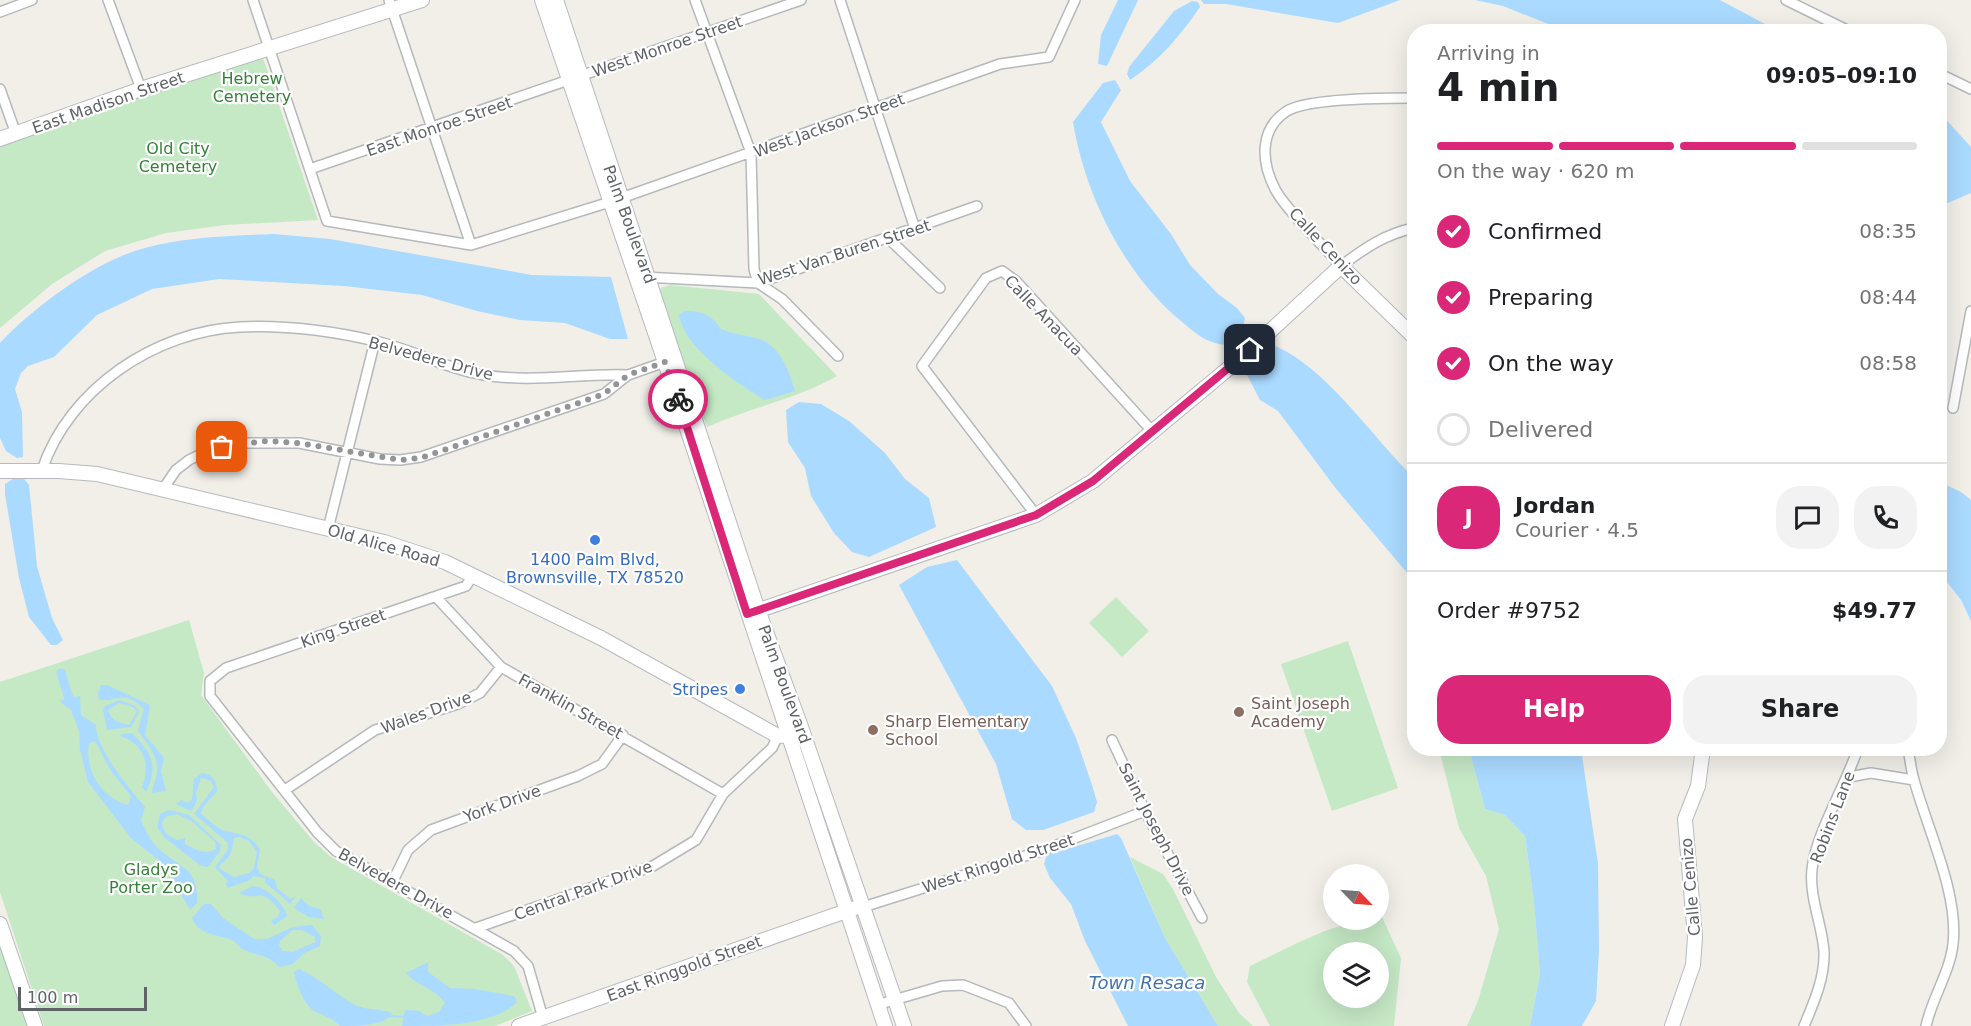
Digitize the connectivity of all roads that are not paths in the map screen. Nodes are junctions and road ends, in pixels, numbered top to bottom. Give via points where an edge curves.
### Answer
1 (32, 0) edge
2 (108, 0) edge
3 (253, 0) edge
4 (422, 0) edge
5 (542, 0) edge
6 (556, 0) edge
7 (695, 0) edge
8 (801, 0) edge
9 (840, 0) edge
10 (1075, 0) edge
11 (1786, 0) edge
12 (391, 5) edge
13 (0, 12) edge
14 (555, 19) junction
15 (1835, 24) edge
16 (706, 31) junction
17 (269, 48) junction
18 (1947, 77) edge
19 (573, 79) junction
20 (0, 89) edge
21 (141, 89) junction
22 (1971, 89) edge
23 (1407, 98) edge
24 (876, 107) junction
25 (432, 129) junction
26 (16, 134) junction
27 (0, 139) edge
28 (751, 153) junction
29 (310, 169) junction
30 (615, 200) junction
31 (977, 206) dead end
32 (915, 229) junction
33 (1407, 229) edge
34 (888, 238) junction
35 (471, 246) junction
36 (1341, 266) junction
37 (643, 277) junction
38 (758, 283) junction
39 (940, 288) dead end
40 (1971, 311) edge
41 (1407, 330) edge
42 (1968, 336) edge
43 (375, 341) junction
44 (838, 356) dead end
45 (665, 362) junction
46 (628, 375) junction
47 (1953, 408) dead end
48 (1152, 431) junction
49 (347, 452) junction
50 (42, 470) junction
51 (0, 471) edge
52 (163, 489) junction
53 (1036, 515) junction
54 (328, 529) junction
55 (472, 575) junction
56 (436, 597) junction
57 (753, 612) junction
58 (501, 667) junction
59 (210, 681) joint
60 (790, 733) junction
61 (623, 735) junction
62 (1112, 740) dead end
63 (1702, 756) edge
64 (1856, 756) edge
65 (1910, 756) edge
66 (1849, 777) junction
67 (1914, 780) junction
68 (285, 790) junction
69 (723, 794) junction
70 (1145, 811) junction
71 (392, 883) junction
72 (863, 907) junction
73 (848, 909) junction
74 (1202, 918) dead end
75 (0, 924) edge
76 (477, 928) junction
77 (896, 999) junction
78 (877, 1005) junction
79 (543, 1018) junction
80 (35, 1026) edge
81 (519, 1026) edge
82 (885, 1026) edge
83 (904, 1026) edge
84 (1026, 1026) edge
85 (1672, 1026) edge
86 (1804, 1026) edge
87 (1926, 1026) edge

1 - 13 street
2 - 21 street
3 - 17 street
4 - 12 main road, East Madison Street
5 - 14 main road, Palm Boulevard
6 - 14 main road, Palm Boulevard
7 - 16 street
8 - 16 street, West Monroe Street
9 - 24 street
10 - 24 street, West Jackson Street via 1049,57 1000,64
11 - 15 street
12 - 17 main road, East Madison Street
12 - 25 street
14 - 19 main road, Palm Boulevard
16 - 19 street, West Monroe Street
16 - 28 street
17 - 21 main road, East Madison Street
17 - 29 street
18 - 22 street
19 - 25 street, East Monroe Street
19 - 30 main road, Palm Boulevard
20 - 26 street
21 - 26 main road, East Madison Street
23 - 36 street, Calle Cenizo via 1329,101 1288,110 1275,122 1265,140 1265,165 1276,191
24 - 28 street, West Jackson Street
24 - 32 street
25 - 29 street, East Monroe Street
25 - 35 street
26 - 27 main road, East Madison Street
28 - 30 street, West Jackson Street
28 - 38 street via 754,269
29 - 35 street via 327,221
30 - 35 street, West Jackson Street
30 - 37 main road, Palm Boulevard
31 - 32 street, West Van Buren Street
32 - 34 street, West Van Buren Street
33 - 36 street via 1392,232
34 - 38 street, West Van Buren Street
34 - 39 street
36 - 41 main road, Calle Cenizo
36 - 48 main road via 1241,358
37 - 38 street, West Van Buren Street
37 - 45 main road, Palm Boulevard
37 - 57 main road, Palm Boulevard
38 - 44 street via 782,299
40 - 42 street
42 - 47 street
43 - 46 street, Belvedere Drive via 482,375 534,380
43 - 49 street
43 - 50 street, Belvedere Drive via 287,328 240,327 207,332 151,350 90,393 57,438
45 - 46 street
45 - 57 main road, Palm Boulevard
46 - 49 street via 604,394 421,458 380,459
48 - 53 main road via 1093,481
48 - 53 street, Calle Anacua via 1016,281 1002,271 986,278 922,366
49 - 52 street via 299,443 236,443 189,460 176,470
49 - 54 street
50 - 51 main road, Old Alice Road
50 - 52 main road, Old Alice Road via 97,474
52 - 54 main road, Old Alice Road
53 - 57 main road
54 - 55 main road, Old Alice Road via 417,551
55 - 56 street, King Street via 466,586
55 - 60 main road, Old Alice Road
56 - 58 street, Franklin Street
56 - 59 street, King Street via 226,668
57 - 60 main road, Palm Boulevard
58 - 61 street, Franklin Street
58 - 68 street, Wales Drive via 480,693 458,704 375,730
59 - 68 street, Belvedere Drive via 210,696
60 - 69 street, Central Park Drive
60 - 72 main road, Palm Boulevard
60 - 73 main road, Palm Boulevard
61 - 69 street, Franklin Street
61 - 71 street, York Drive via 602,764 578,776 431,830 408,850
62 - 70 street, Saint Joseph Drive
63 - 85 main road, Calle Cenizo via 1698,786 1685,819 1695,937 1693,965
64 - 66 street, Robins Lane
65 - 67 street
66 - 67 street via 1871,772
66 - 86 street, Robins Lane via 1812,869 1823,962 1819,990
67 - 87 street via 1954,923 1953,946
68 - 71 street, Belvedere Drive via 336,851
69 - 76 street, Central Park Drive via 696,840 653,866
70 - 72 street, West Ringold Street via 1044,850
70 - 74 street, Saint Joseph Drive
71 - 76 street, Belvedere Drive
72 - 73 main road, West Ringold Street
72 - 77 main road, Palm Boulevard
73 - 78 main road, Palm Boulevard
73 - 79 main road, East Ringgold Street
75 - 80 main road
76 - 79 street, Belvedere Drive via 514,951 528,966
77 - 78 street
77 - 83 main road, Palm Boulevard
77 - 84 street via 942,986 963,985 1009,1003
78 - 82 main road, Palm Boulevard
79 - 81 main road, East Ringgold Street

